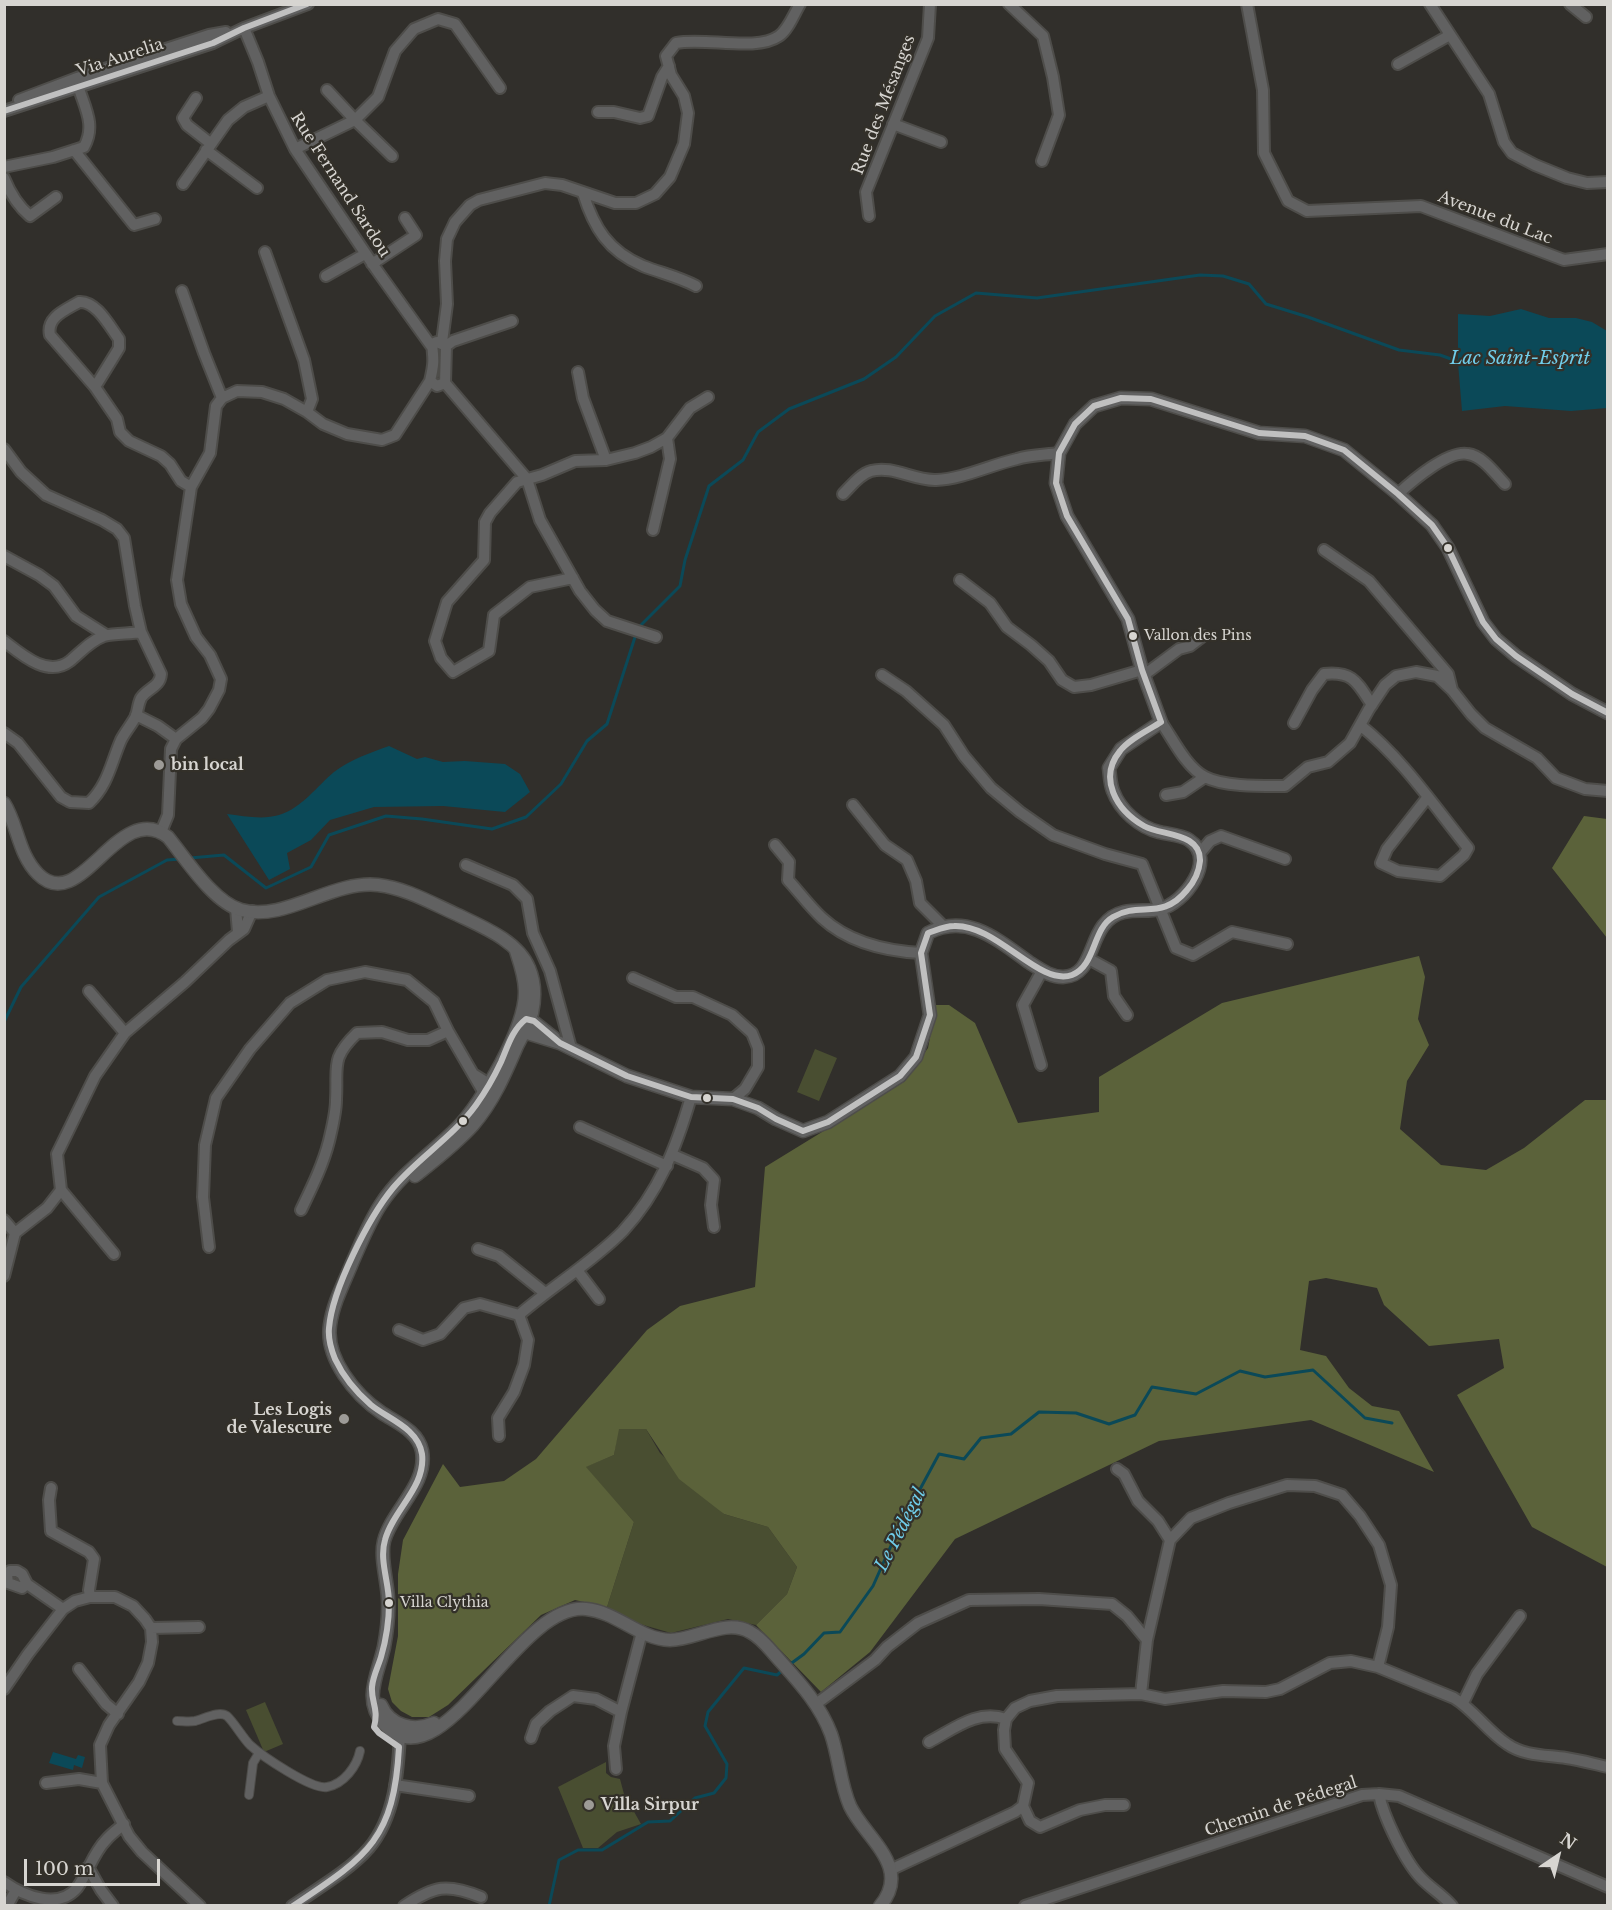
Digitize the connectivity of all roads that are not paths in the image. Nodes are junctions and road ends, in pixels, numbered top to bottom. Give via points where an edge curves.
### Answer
1 (308, 4) edge
2 (800, 4) edge
3 (930, 4) edge
4 (1010, 4) edge
5 (1247, 4) edge
6 (1430, 4) edge
7 (1570, 4) edge
8 (1586, 17) dead end
9 (244, 28) junction
10 (1450, 35) junction
11 (1398, 64) dead end
12 (669, 66) junction
13 (78, 83) junction
14 (500, 88) dead end
15 (327, 90) dead end
16 (269, 96) junction
17 (196, 98) dead end
18 (4, 106) edge
19 (4, 111) edge
20 (598, 112) dead end
21 (355, 120) junction
22 (893, 124) junction
23 (941, 142) dead end
24 (208, 147) junction
25 (296, 149) junction
26 (74, 150) junction
27 (392, 156) dead end
28 (1042, 161) dead end
29 (4, 167) edge
30 (4, 178) edge
31 (1608, 182) edge
32 (183, 184) dead end
33 (257, 188) dead end
34 (583, 193) junction
35 (56, 197) dead end
36 (868, 216) dead end
37 (405, 218) dead end
38 (155, 219) dead end
39 (265, 252) dead end
40 (365, 254) junction
41 (1608, 254) edge
42 (372, 264) junction
43 (326, 276) dead end
44 (696, 286) dead end
45 (182, 291) dead end
46 (512, 321) dead end
47 (440, 345) junction
48 (578, 372) dead end
49 (430, 381) junction
50 (445, 383) junction
51 (95, 387) junction
52 (708, 397) dead end
53 (222, 398) junction
54 (307, 412) junction
55 (667, 438) junction
56 (4, 449) edge
57 (1059, 453) junction
58 (606, 460) junction
59 (527, 479) junction
60 (1505, 484) dead end
61 (192, 487) junction
62 (1398, 494) junction
63 (843, 495) dead end
64 (653, 531) dead end
65 (1324, 550) dead end
66 (4, 556) edge
67 (573, 578) junction
68 (960, 580) dead end
69 (141, 632) junction
70 (106, 635) junction
71 (1203, 636) dead end
72 (656, 637) dead end
73 (4, 641) edge
74 (1143, 673) junction
75 (882, 675) dead end
76 (1452, 690) junction
77 (1372, 705) junction
78 (1608, 713) edge
79 (136, 716) junction
80 (1161, 722) junction
81 (1294, 723) dead end
82 (1360, 724) junction
83 (4, 733) edge
84 (176, 739) junction
85 (1205, 777) junction
86 (1608, 791) edge
87 (1166, 795) dead end
88 (1427, 798) junction
89 (4, 803) edge
90 (853, 805) dead end
91 (165, 834) junction
92 (775, 845) dead end
93 (1200, 853) junction
94 (1286, 859) dead end
95 (466, 865) dead end
96 (236, 908) junction
97 (1162, 909) junction
98 (252, 911) junction
99 (942, 925) junction
100 (238, 932) junction
101 (1287, 944) dead end
102 (921, 953) junction
103 (1089, 958) junction
104 (1042, 971) junction
105 (633, 978) dead end
106 (89, 991) dead end
107 (1127, 1015) dead end
108 (522, 1023) junction
109 (448, 1030) junction
110 (124, 1033) junction
111 (565, 1045) junction
112 (1041, 1065) dead end
113 (490, 1089) junction
114 (691, 1098) junction
115 (733, 1099) junction
116 (580, 1126) dead end
117 (673, 1155) junction
118 (667, 1166) junction
119 (61, 1190) junction
120 (301, 1210) dead end
121 (4, 1220) edge
122 (714, 1227) dead end
123 (15, 1233) junction
124 (209, 1247) dead end
125 (478, 1249) dead end
126 (114, 1254) dead end
127 (577, 1270) junction
128 (4, 1276) edge
129 (545, 1293) junction
130 (599, 1299) dead end
131 (519, 1315) junction
132 (399, 1330) dead end
133 (499, 1436) dead end
134 (1117, 1469) dead end
135 (51, 1488) dead end
136 (1170, 1540) junction
137 (386, 1566) junction
138 (27, 1584) dead end
139 (90, 1597) junction
140 (63, 1609) junction
141 (1520, 1616) dead end
142 (199, 1627) dead end
143 (151, 1628) junction
144 (642, 1632) junction
145 (1147, 1640) junction
146 (1378, 1667) junction
147 (80, 1670) dead end
148 (4, 1689) edge
149 (1141, 1694) junction
150 (1463, 1703) junction
151 (816, 1704) junction
152 (621, 1712) junction
153 (118, 1714) junction
154 (1006, 1719) junction
155 (177, 1721) dead end
156 (406, 1731) junction
157 (531, 1738) dead end
158 (929, 1742) dead end
159 (360, 1751) dead end
160 (259, 1753) junction
161 (1608, 1767) edge
162 (616, 1768) dead end
163 (46, 1783) dead end
164 (102, 1783) junction
165 (395, 1785) junction
166 (1379, 1794) junction
167 (249, 1795) dead end
168 (469, 1796) dead end
169 (1124, 1805) dead end
170 (1023, 1806) junction
171 (124, 1824) junction
172 (88, 1867) junction
173 (890, 1870) junction
174 (4, 1882) edge
175 (1608, 1887) edge
176 (16, 1890) junction
177 (481, 1897) dead end
178 (7, 1905) edge
179 (113, 1905) edge
180 (200, 1905) edge
181 (292, 1905) edge
182 (404, 1905) edge
183 (880, 1905) edge
184 (1026, 1905) edge
185 (1452, 1905) edge

1 - 9 street, Via Aurelia
2 - 12 street via 780,36 761,44 692,40 676,43 666,56
3 - 22 street, Rue des Mésanges via 928,38
4 - 28 street via 1043,36 1053,77 1059,114
5 - 41 street, Avenue du Lac via 1263,90 1264,153 1288,201 1307,211 1421,207 1564,260
6 - 10 street
7 - 8 street
9 - 13 street, Via Aurelia via 202,46
9 - 16 street, Rue Fernand Sardou
10 - 11 street
10 - 31 street via 1489,94 1504,142 1512,153 1567,178 1587,183
12 - 20 street via 648,116
12 - 34 street via 688,113 684,144 670,177 655,194 636,203 615,203
13 - 18 street, Via Aurelia
13 - 19 street, Via Aurelia
13 - 26 street via 91,123 84,147
14 - 21 street via 455,24 438,19 414,29 395,51 378,97
15 - 21 street
16 - 24 street via 244,107 228,120
16 - 25 street, Rue Fernand Sardou
17 - 24 street via 183,118
21 - 25 street
21 - 27 street
22 - 23 street
22 - 36 street, Rue des Mésanges via 866,192
24 - 32 street
24 - 33 street
25 - 40 street, Rue Fernand Sardou
26 - 29 street
26 - 38 street via 134,225
30 - 35 street via 30,216
34 - 44 street via 600,234 616,249 642,266
34 - 47 street via 545,183 479,200 462,212 450,229 446,250 447,304
37 - 42 street via 416,235
39 - 54 street via 304,360 312,399
40 - 42 street, Rue Fernand Sardou
40 - 43 street
42 - 47 street, Rue Fernand Sardou
45 - 53 street
46 - 47 street
47 - 49 street
47 - 50 street
48 - 58 street via 583,398
49 - 50 street via 437,386
49 - 54 street via 395,435 382,440 347,434
50 - 59 street
51 - 51 street via 119,348 119,339 93,305 84,301 50,321 48,327
51 - 61 street via 117,419 120,432 129,441 161,456 181,481
52 - 55 street via 690,408
53 - 54 street via 237,391 262,392
53 - 61 street via 216,406 210,453
55 - 58 street via 635,453
55 - 64 street via 670,459
56 - 69 street via 46,495 102,520 124,538
57 - 62 street via 1075,424 1094,406 1121,398 1151,399 1259,432 1305,436 1344,450
57 - 63 street via 1019,458 936,480 888,470 873,471 862,475
57 - 74 street via 1056,483 1066,516 1128,619
58 - 59 street via 575,461
59 - 67 street via 540,520
59 - 67 street via 517,482 485,522 484,560 447,602 435,641 441,658 453,672 478,658 489,651 494,615 530,587
60 - 62 street via 1482,461 1468,454 1451,456
61 - 84 street via 177,580 181,604 222,679 209,709
62 - 78 street via 1431,525 1448,548 1483,621 1496,639 1572,694
65 - 76 street via 1369,580 1448,674
66 - 70 street via 54,586 76,616
67 - 72 street via 607,621
68 - 74 street via 990,603 1007,627 1049,661 1062,681 1074,687
69 - 70 street
69 - 79 street via 161,674 156,686 142,698
70 - 73 street via 61,666 50,668
71 - 74 street
74 - 80 street
75 - 97 street via 944,724 991,788 1020,812 1053,835 1142,864
76 - 77 street via 1437,676 1416,672 1396,676
76 - 86 street via 1485,728 1537,758 1556,778 1585,789
77 - 81 street via 1356,681 1341,672 1324,674
77 - 82 street
79 - 83 street via 120,741 105,784 89,803 70,802 61,797 18,743
79 - 84 street
80 - 85 street via 1189,763
80 - 93 street via 1121,749 1109,768 1113,790 1129,816 1149,829 1189,840
82 - 85 street via 1350,743 1328,762 1308,767 1285,786 1230,783
82 - 88 street via 1380,741
84 - 91 street via 169,761
85 - 87 street via 1183,792
88 - 88 street via 1467,848 1464,855 1440,876 1398,871 1381,863 1387,849
89 - 91 street via 26,858 39,875 56,882 68,881 89,869 128,833 152,829
90 - 99 street via 885,845 907,861 920,903
91 - 96 street via 213,891
92 - 102 street via 789,862 788,880 823,919 858,942 893,952
93 - 94 street via 1210,841 1221,836
93 - 97 street via 1201,866 1187,892
95 - 111 street via 513,885 527,899 533,933 550,971
96 - 98 street
96 - 100 street
97 - 101 street via 1176,948 1193,956 1232,932
97 - 103 street via 1114,914 1098,931
98 - 100 street via 244,929
98 - 108 street via 273,911 357,884 379,885 420,898 501,937 516,951 526,990
99 - 102 street via 928,933
99 - 104 street via 978,929
100 - 110 street
102 - 115 street via 930,1015 916,1058 900,1076 828,1122 803,1131
103 - 104 street via 1066,977
103 - 107 street via 1111,970 1114,996
104 - 112 street via 1023,1005
105 - 115 street via 676,998 693,997 723,1010 752,1033 758,1048 758,1067 745,1089
106 - 110 street
108 - 111 street
108 - 113 street
109 - 113 street via 474,1074
109 - 120 street via 428,1040 408,1040 382,1032 357,1033 342,1047 335,1069 336,1101 329,1141
109 - 124 street via 434,1002 406,980 365,972 327,980 290,1004 250,1049 216,1098 205,1145 203,1197
110 - 119 street via 95,1076 57,1154
111 - 114 street via 627,1076
113 - 137 street via 475,1122 391,1201 339,1314 339,1346 353,1374 377,1400 417,1427 427,1439 430,1453 422,1488 395,1530
113 - 137 street via 383,1201 353,1261 330,1321 333,1351 347,1377 373,1407 413,1434 420,1445 422,1466 384,1541 382,1554
114 - 115 street
114 - 117 street
116 - 118 street
117 - 118 street
117 - 122 street via 703,1168 714,1180
118 - 127 street via 622,1232
119 - 123 street via 47,1208
119 - 126 street
121 - 123 street
123 - 128 street
125 - 129 street via 499,1256
127 - 129 street
127 - 130 street
129 - 131 street
131 - 132 street via 480,1304 464,1308 440,1334 423,1340
131 - 133 street via 528,1340 524,1365 498,1418
134 - 136 street
135 - 139 street via 51,1531 89,1552 94,1559
136 - 145 street
136 - 146 street via 1191,1518 1287,1485 1315,1486 1342,1495 1379,1545 1391,1585 1388,1627
137 - 156 street via 389,1603 384,1646 372,1685 373,1703 385,1725
138 - 140 street
139 - 140 street
139 - 143 street via 115,1597 133,1606
140 - 148 street
141 - 150 street via 1477,1674
142 - 143 street
143 - 153 street via 148,1663
144 - 151 street via 667,1640 723,1628 743,1628 760,1639
144 - 152 street
144 - 156 street via 599,1611 560,1612 529,1635 441,1728 427,1735
145 - 149 street
145 - 151 street via 1112,1604 969,1600 918,1623
146 - 149 street via 1351,1661 1330,1663 1280,1689 1266,1692 1223,1691 1165,1699
146 - 150 street
147 - 153 street
149 - 154 street via 1057,1696 1029,1701 1015,1708
150 - 161 street via 1509,1746 1535,1755
151 - 173 street via 829,1729 849,1803
152 - 157 street via 596,1699 573,1696 549,1711 536,1724
152 - 162 street via 614,1746
153 - 164 street via 100,1745
154 - 158 street via 978,1717
154 - 170 street via 1005,1749 1028,1783
155 - 160 street via 227,1716
156 - 165 street
159 - 160 street via 351,1772 327,1787 293,1775
160 - 167 street via 253,1762
163 - 164 street via 79,1779
164 - 171 street
165 - 168 street
165 - 181 street via 388,1815 369,1848
166 - 175 street, Chemin de Pédegal via 1399,1796
166 - 184 street, Chemin de Pédegal via 1362,1795
166 - 185 street via 1404,1854 1420,1877
169 - 170 street via 1080,1810 1040,1827 1030,1821
170 - 173 street
171 - 172 street via 105,1840
171 - 180 street via 142,1852
172 - 176 street via 77,1887 62,1899 44,1899
172 - 179 street
173 - 183 street via 890,1890
174 - 176 street
176 - 178 street
177 - 182 street via 438,1888

